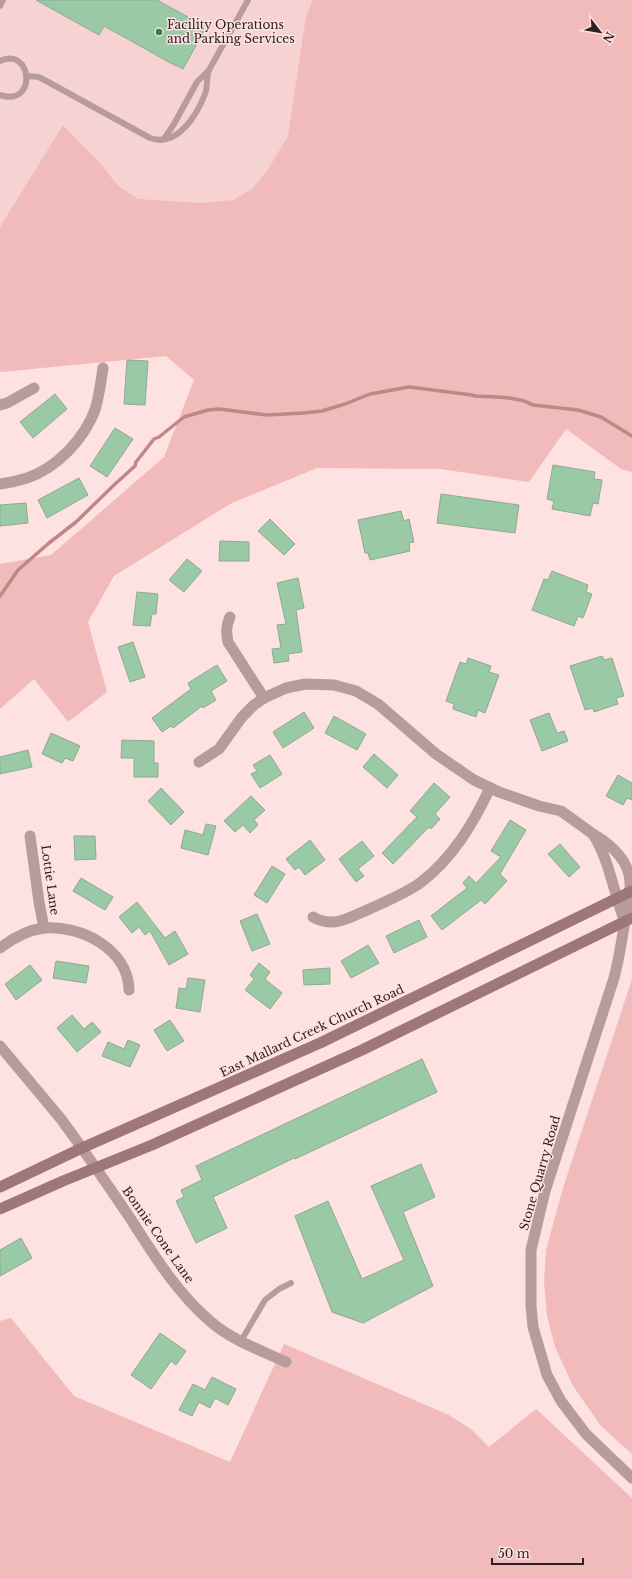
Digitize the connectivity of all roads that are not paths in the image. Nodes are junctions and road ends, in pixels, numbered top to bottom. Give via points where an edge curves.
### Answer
1 (3, 0) edge
2 (248, 0) edge
3 (0, 6) edge
4 (0, 61) edge
5 (209, 70) junction
6 (27, 76) junction
7 (0, 95) edge
8 (164, 140) junction
9 (103, 368) dead end
10 (34, 388) dead end
11 (0, 405) edge
12 (0, 484) edge
13 (230, 617) dead end
14 (264, 698) junction
15 (199, 762) dead end
16 (490, 788) junction
17 (593, 834) junction
18 (30, 836) dead end
19 (631, 891) edge
20 (617, 898) junction
21 (313, 917) dead end
22 (628, 920) edge
23 (44, 928) junction
24 (0, 948) edge
25 (129, 990) dead end
26 (0, 1046) edge
27 (82, 1148) junction
28 (95, 1168) junction
29 (0, 1187) edge
30 (0, 1210) edge
31 (291, 1283) dead end
32 (241, 1341) junction
33 (286, 1362) dead end
34 (632, 1478) edge

1 - 3 lane
2 - 5 lane
4 - 6 lane via 9,59 19,62
5 - 8 lane via 197,82
5 - 8 lane via 205,95 192,118 176,135
6 - 7 lane via 25,87 17,95
6 - 8 lane via 39,77 150,138
9 - 12 street via 95,409 75,443 45,470 27,478
10 - 11 street
13 - 14 street via 226,632 228,642
14 - 15 street, Stone Quarry Road via 242,717 219,749
14 - 16 street, Stone Quarry Road via 286,688 305,684 334,685 356,691 378,704 462,773
16 - 17 street, Stone Quarry Road via 539,806 561,811
16 - 21 street via 478,814 463,837 445,860 419,884 343,921 328,923
17 - 19 street, Stone Quarry Road via 612,846 626,864
17 - 20 street via 605,857
18 - 23 street, Lottie Lane
19 - 20 main road, East Mallard Creek Church Road
19 - 22 street, Stone Quarry Road
20 - 22 street
20 - 27 main road, East Mallard Creek Church Road via 320,1043
22 - 28 main road via 362,1050 152,1145
22 - 34 street, Stone Quarry Road via 614,978 544,1199 531,1250 531,1306 533,1327 547,1374 561,1402 586,1434
23 - 24 street via 13,938
23 - 25 street via 69,930 100,943 123,967
26 - 27 street, Bonnie Cone Lane
27 - 28 street, Bonnie Cone Lane
27 - 29 main road, East Mallard Creek Church Road
28 - 30 main road
28 - 32 street, Bonnie Cone Lane via 169,1276 188,1299 211,1322
31 - 32 lane via 265,1300
32 - 33 street, Bonnie Cone Lane

